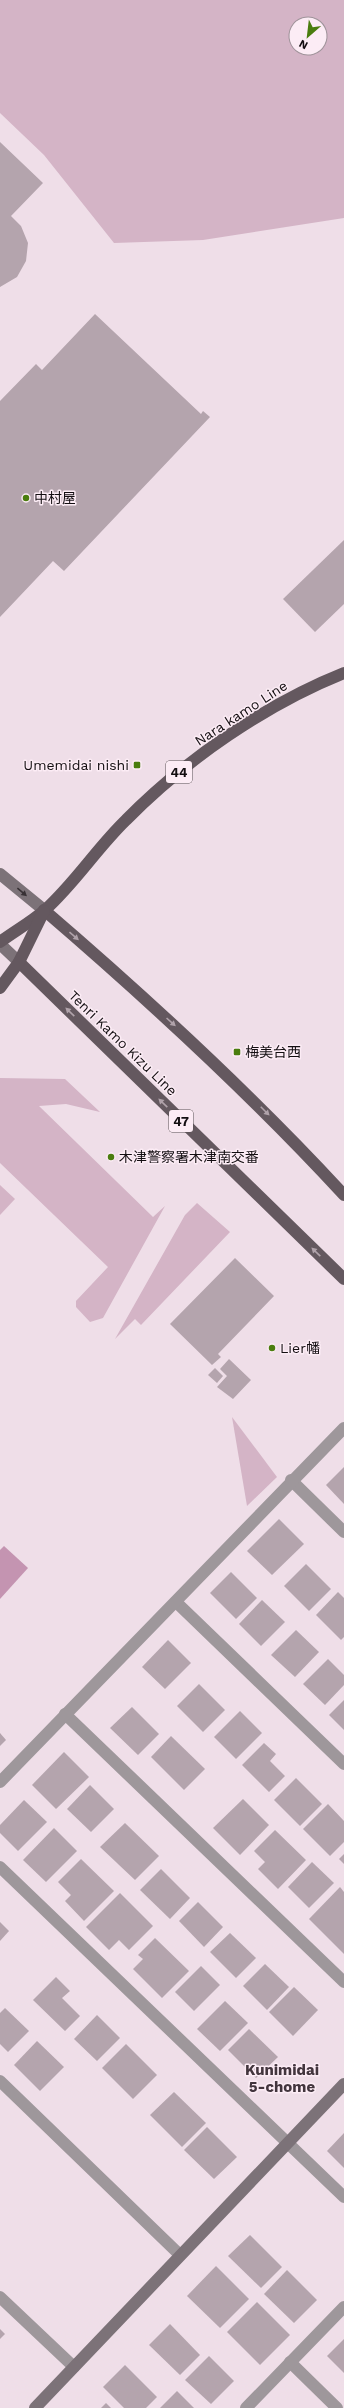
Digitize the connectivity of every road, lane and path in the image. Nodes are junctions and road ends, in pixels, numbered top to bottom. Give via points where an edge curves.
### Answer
1 (344, 673) edge
2 (0, 874) edge
3 (44, 910) junction
4 (0, 943) edge
5 (19, 962) junction
6 (0, 988) edge
7 (344, 1195) edge
8 (344, 1279) edge
9 (344, 1428) edge
10 (291, 1480) junction
11 (344, 1532) edge
12 (176, 1602) junction
13 (65, 1714) junction
14 (344, 1764) edge
15 (0, 1782) edge
16 (0, 1867) edge
17 (344, 1982) edge
18 (0, 2081) edge
19 (344, 2084) edge
20 (287, 2142) junction
21 (344, 2197) edge
22 (180, 2255) junction
23 (0, 2297) edge
24 (344, 2307) edge
25 (290, 2362) junction
26 (74, 2367) junction
27 (35, 2408) edge
28 (246, 2408) edge
29 (337, 2408) edge

1 - 3 main road, Nara kamo Line / 44 via 301,692 245,726 183,769 126,819 84,870
2 -> 3 street
3 - 4 main road, Nara kamo Line / 44
3 - 5 main road, Nara kamo Line / 44
3 -> 7 main road via 223,1069
4 - 5 street
5 - 6 main road, Nara kamo Line / 44
8 -> 5 main road, Tenri Kamo Kizu Line / 47
9 - 10 street
10 - 11 street
10 - 12 street
12 - 13 street
12 - 14 street
13 - 15 street
13 - 17 street
16 - 20 street
18 - 22 street
19 - 20 street
20 - 21 street
20 - 22 street
22 - 26 street
23 - 26 street
24 - 25 street
25 - 28 street
25 - 29 street
26 - 27 street

